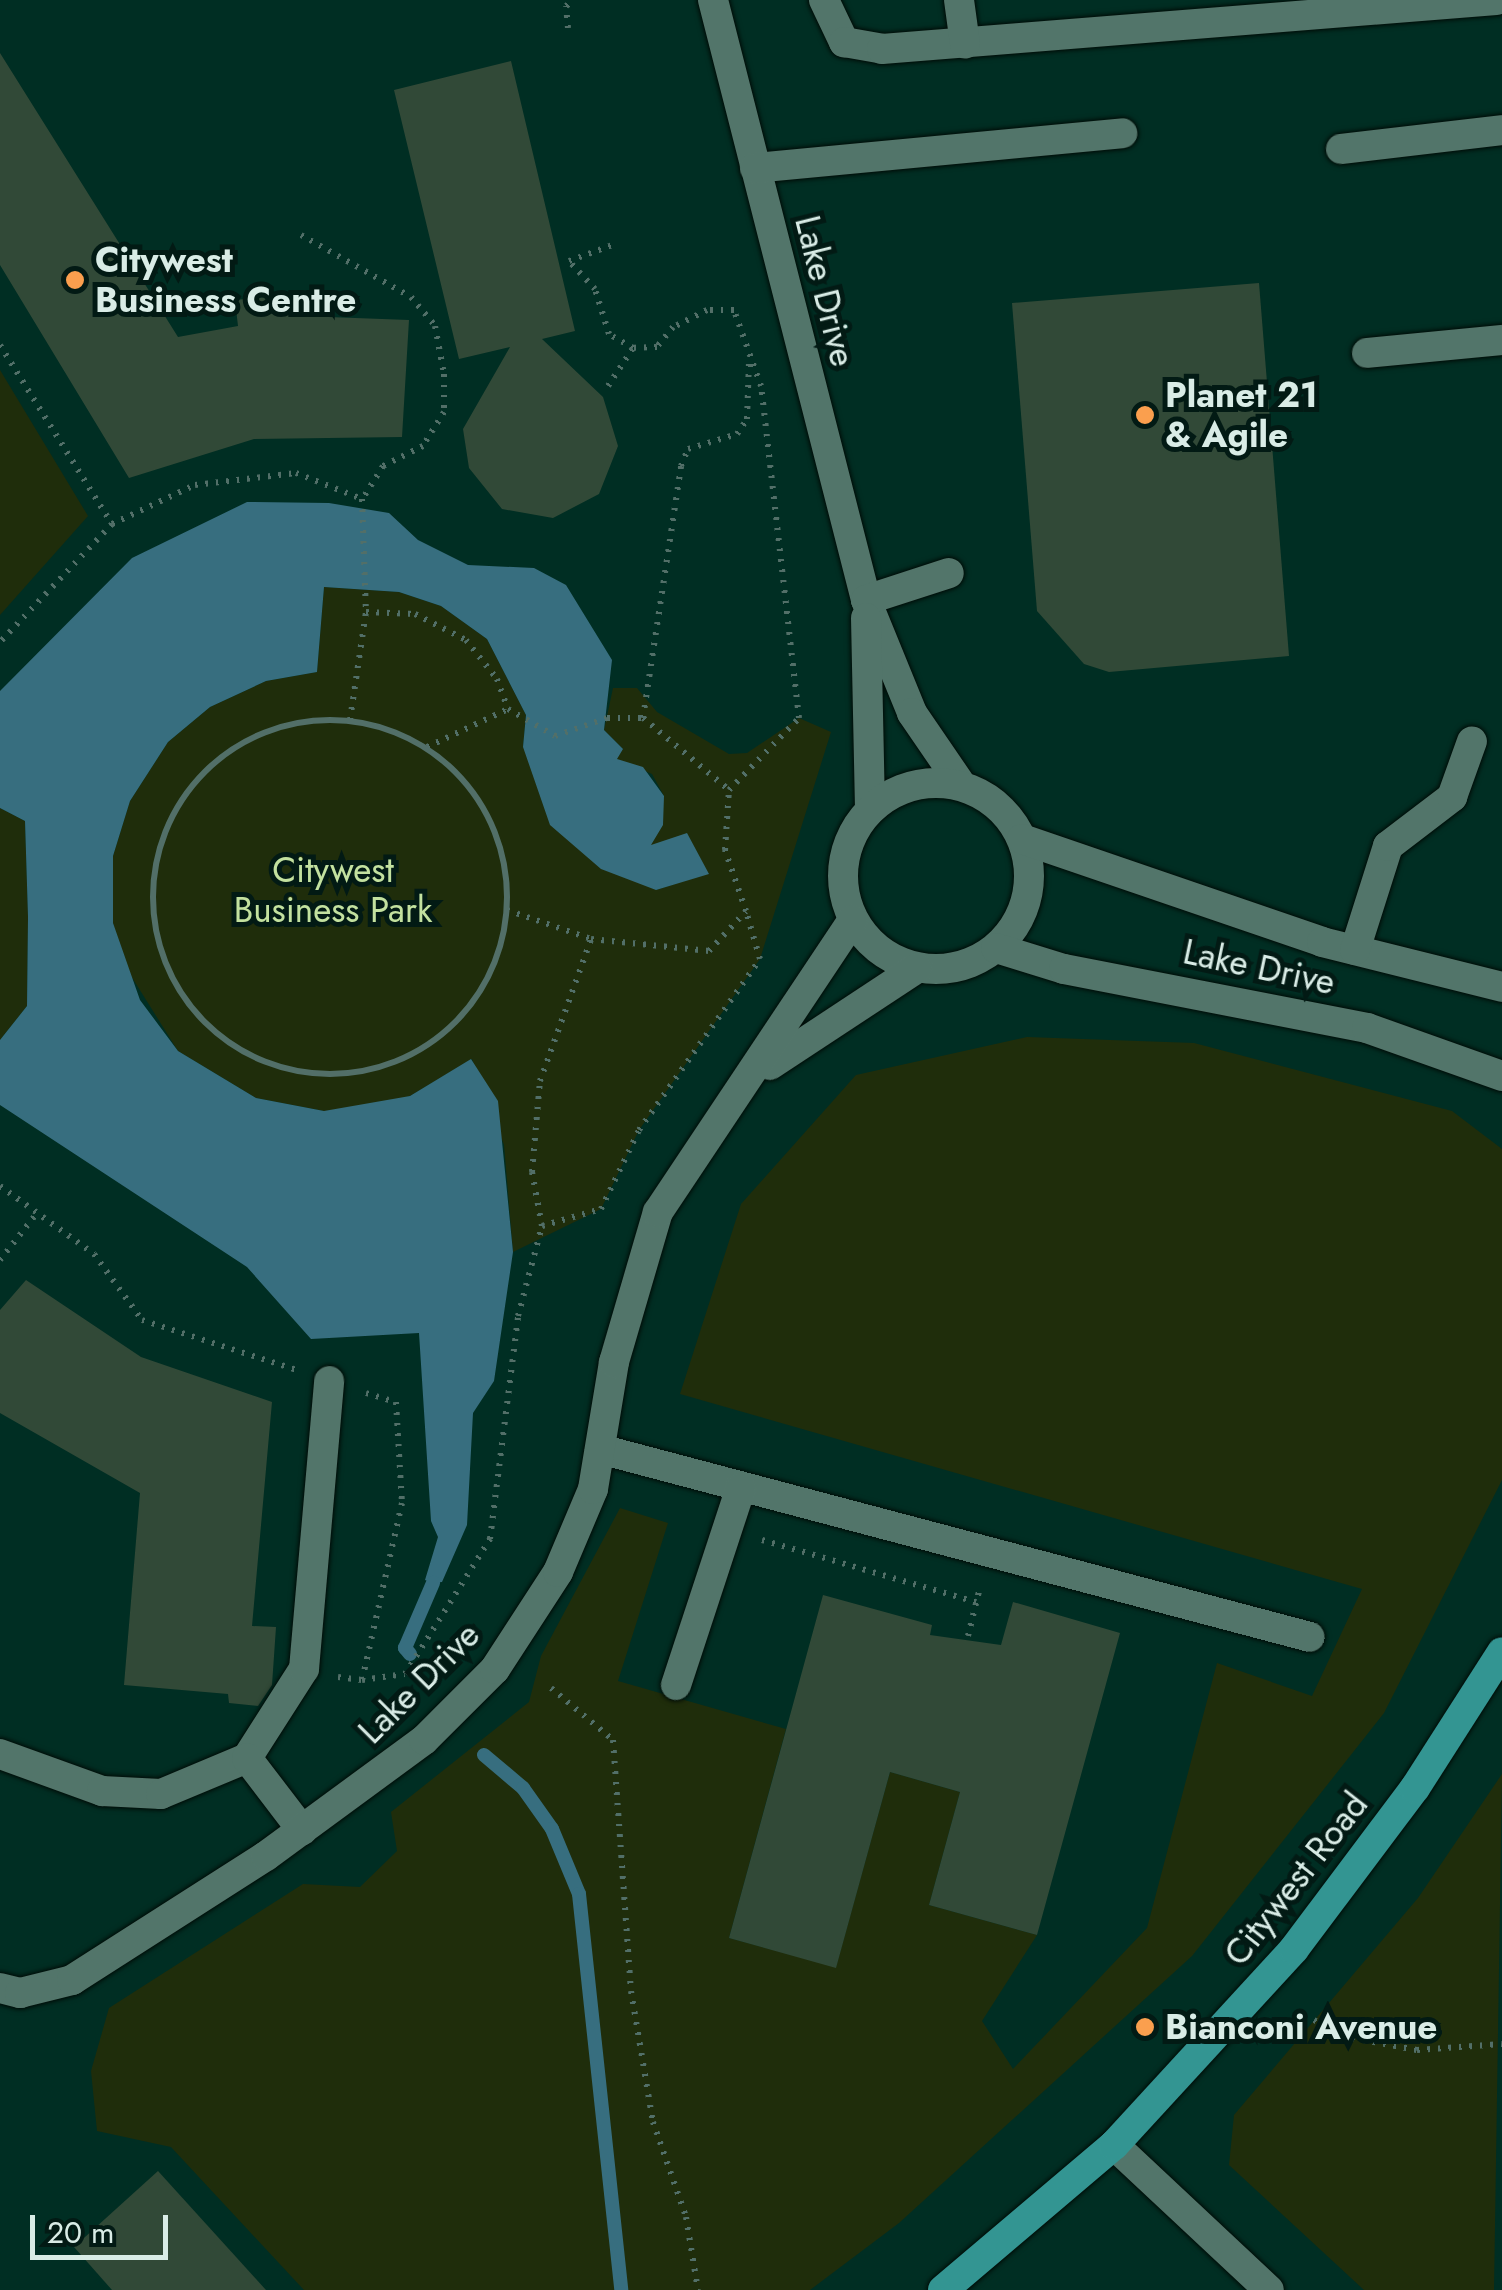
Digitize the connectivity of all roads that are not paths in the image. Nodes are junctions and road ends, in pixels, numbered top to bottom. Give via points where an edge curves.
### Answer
1 (713, 0) edge
2 (824, 0) edge
3 (959, 0) edge
4 (1496, 0) edge
5 (965, 44) junction
6 (1502, 130) edge
7 (1122, 134) dead end
8 (1341, 148) dead end
9 (755, 168) junction
10 (1502, 340) edge
11 (1367, 354) dead end
12 (950, 573) dead end
13 (866, 600) junction
14 (1472, 741) dead end
15 (962, 786) junction
16 (870, 810) junction
17 (1022, 839) junction
18 (853, 920) junction
19 (996, 948) junction
20 (1355, 950) junction
21 (916, 968) junction
22 (1502, 987) edge
23 (1502, 1076) edge
24 (751, 1079) junction
25 (330, 1381) road end
26 (600, 1449) junction
27 (741, 1487) junction
28 (1310, 1637) dead end
29 (1502, 1652) edge
30 (676, 1685) dead end
31 (0, 1754) edge
32 (247, 1758) junction
33 (302, 1830) junction
34 (0, 1988) edge
35 (1114, 2145) junction
36 (942, 2290) edge
37 (1268, 2290) edge

1 - 9 street, Lake Drive
2 - 5 street via 844,42 882,49
3 - 5 street
4 - 5 street
6 - 8 street
7 - 9 street
9 - 13 street, Lake Drive
10 - 11 street
12 - 13 street
13 - 15 street, Lake Drive via 912,713
13 - 16 street, Lake Drive
14 - 20 street via 1452,798 1388,846
15 - 16 street via 913,785
15 - 17 street via 1008,816
16 - 18 street via 844,862
17 - 19 street via 1027,898
17 - 20 street, Lake Drive
18 - 21 street via 869,942
18 - 24 street, Lake Drive
19 - 21 street via 972,963
19 - 23 street, Lake Drive via 1064,969 1368,1028
20 - 22 street, Lake Drive
21 - 24 street, Lake Drive
24 - 26 street, Lake Drive via 658,1212 627,1312
25 - 32 street via 304,1669
26 - 27 street
26 - 33 street, Lake Drive via 558,1572 495,1668 424,1740
27 - 28 street
27 - 30 street
29 - 35 main road, Citywest Road via 1415,1788 1294,1949
31 - 32 street via 102,1791 161,1794
32 - 33 street
33 - 34 street, Lake Drive via 72,1980 20,1993
35 - 36 main road, Citywest Road
35 - 37 street

